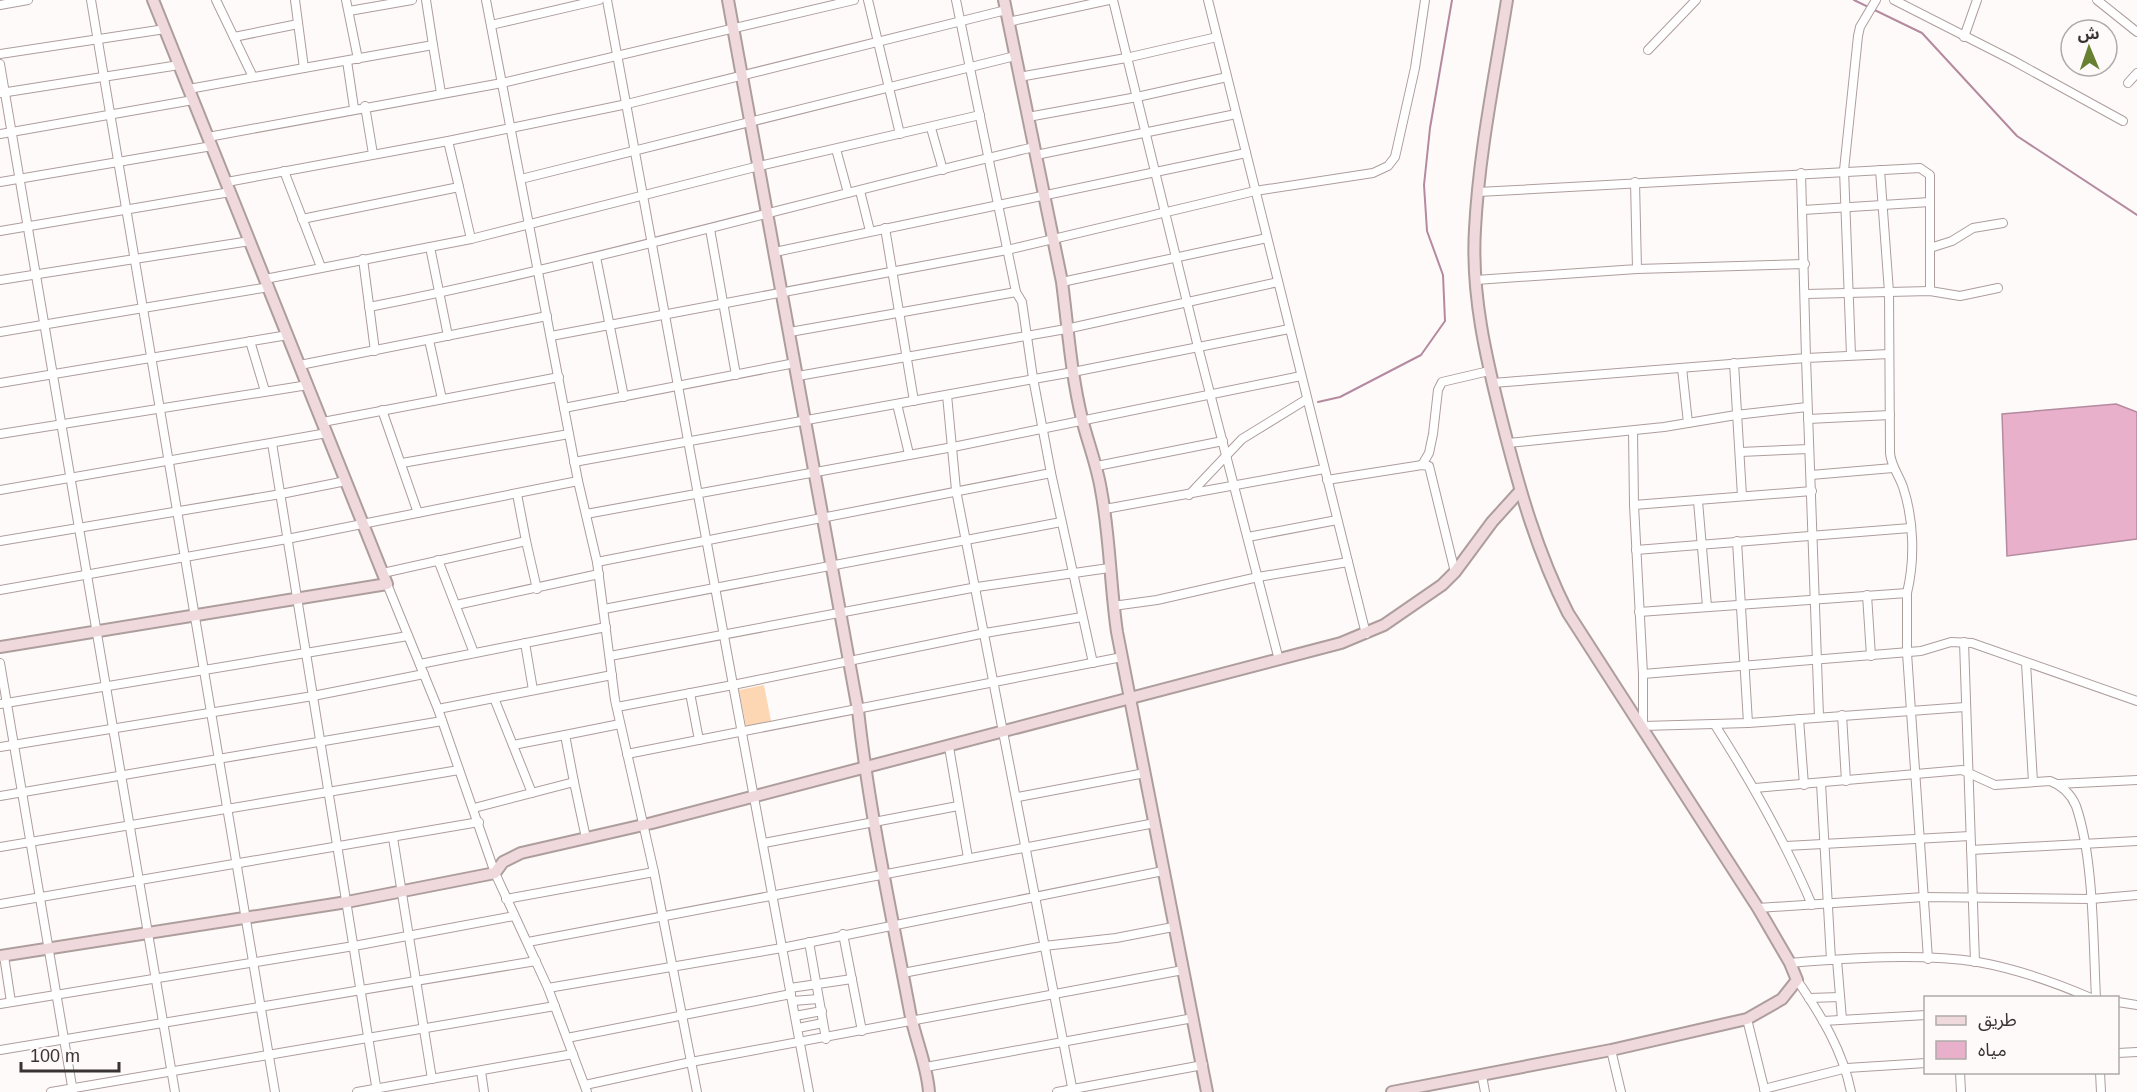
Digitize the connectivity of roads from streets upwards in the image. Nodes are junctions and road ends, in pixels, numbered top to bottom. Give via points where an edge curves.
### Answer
1 (28, 0) edge
2 (91, 0) edge
3 (153, 0) edge
4 (216, 0) edge
5 (294, 0) edge
6 (346, 0) edge
7 (412, 0) edge
8 (426, 0) edge
9 (486, 0) edge
10 (600, 0) edge
11 (607, 0) edge
12 (728, 0) edge
13 (852, 0) edge
14 (868, 0) edge
15 (956, 0) edge
16 (1111, 0) edge
17 (1208, 0) edge
18 (1425, 0) edge
19 (1507, 0) edge
20 (1695, 0) edge
21 (1894, 0) edge
22 (1977, 0) edge
23 (2097, 0) edge
24 (1875, 1) edge
25 (0, 5) edge
26 (1005, 5) edge
27 (349, 11) junction
28 (1008, 22) junction
29 (960, 23) junction
30 (298, 24) junction
31 (491, 26) junction
32 (165, 29) junction
33 (734, 30) junction
34 (2137, 32) edge
35 (234, 37) junction
36 (1217, 37) junction
37 (1964, 37) junction
38 (98, 38) junction
39 (879, 43) junction
40 (433, 45) junction
41 (1648, 50) dead end
42 (0, 54) edge
43 (617, 56) junction
44 (1015, 56) junction
45 (1126, 58) junction
46 (358, 59) junction
47 (347, 61) junction
48 (0, 64) edge
49 (179, 65) junction
50 (304, 68) junction
51 (969, 69) junction
52 (2137, 73) edge
53 (742, 75) junction
54 (104, 77) junction
55 (253, 77) junction
56 (1019, 77) junction
57 (1227, 77) junction
58 (502, 83) junction
59 (2128, 83) dead end
60 (889, 87) junction
61 (3, 93) edge
62 (441, 93) junction
63 (191, 95) junction
64 (1137, 98) junction
65 (627, 104) junction
66 (365, 106) junction
67 (354, 108) junction
68 (1236, 114) junction
69 (980, 115) junction
70 (111, 116) junction
71 (1028, 117) junction
72 (2123, 121) dead end
73 (751, 122) junction
74 (932, 128) junction
75 (510, 129) junction
76 (12, 132) junction
77 (0, 134) edge
78 (900, 134) junction
79 (1146, 134) junction
80 (210, 141) junction
81 (448, 141) junction
82 (836, 149) junction
83 (635, 151) junction
84 (1035, 151) junction
85 (1246, 153) junction
86 (373, 154) junction
87 (990, 158) junction
88 (118, 162) junction
89 (759, 166) junction
90 (943, 170) junction
91 (1844, 170) junction
92 (1880, 170) junction
93 (284, 171) junction
94 (1802, 173) junction
95 (1156, 174) junction
96 (20, 179) junction
97 (521, 179) junction
98 (0, 182) edge
99 (1635, 182) junction
100 (228, 187) junction
101 (459, 187) junction
102 (860, 191) junction
103 (1255, 191) junction
104 (1478, 192) junction
105 (848, 194) junction
106 (643, 195) junction
107 (1043, 195) junction
108 (1930, 202) junction
109 (998, 205) junction
110 (1882, 206) junction
111 (1845, 208) junction
112 (125, 209) junction
113 (1803, 210) junction
114 (768, 212) junction
115 (1166, 212) junction
116 (302, 219) junction
117 (2004, 223) dead end
118 (530, 225) junction
119 (27, 226) junction
120 (885, 228) junction
121 (710, 229) junction
122 (0, 231) edge
123 (870, 231) junction
124 (1053, 238) junction
125 (1267, 238) junction
126 (471, 239) junction
127 (250, 241) junction
128 (652, 244) junction
129 (430, 247) junction
130 (1930, 248) junction
131 (1007, 250) junction
132 (775, 252) junction
133 (133, 258) junction
134 (596, 258) junction
135 (363, 259) junction
136 (1178, 259) junction
137 (1805, 264) junction
138 (321, 267) junction
139 (1637, 269) junction
140 (539, 271) junction
141 (894, 271) junction
142 (35, 274) junction
143 (0, 280) edge
144 (1476, 280) junction
145 (1062, 282) junction
146 (1278, 282) junction
147 (267, 283) junction
148 (1998, 288) dead end
149 (1930, 291) junction
150 (783, 292) junction
151 (1016, 292) junction
152 (1849, 292) junction
153 (1889, 292) junction
154 (440, 293) junction
155 (1806, 294) junction
156 (1188, 302) junction
157 (723, 304) junction
158 (369, 307) junction
159 (142, 309) junction
160 (900, 314) junction
161 (666, 315) junction
162 (547, 316) junction
163 (44, 325) junction
164 (609, 325) junction
165 (1066, 329) junction
166 (1289, 329) junction
167 (0, 332) edge
168 (790, 332) junction
169 (288, 335) junction
170 (1029, 335) junction
171 (448, 336) junction
172 (551, 336) junction
173 (429, 340) junction
174 (250, 341) junction
175 (1198, 347) junction
176 (375, 351) junction
177 (1889, 354) junction
178 (1851, 355) junction
179 (907, 356) junction
180 (152, 357) junction
181 (1806, 358) junction
182 (795, 363) junction
183 (1734, 363) junction
184 (300, 365) junction
185 (1682, 368) junction
186 (1490, 371) junction
187 (1073, 372) junction
188 (52, 375) junction
189 (736, 375) junction
190 (798, 376) junction
191 (1301, 376) junction
192 (559, 377) junction
193 (1033, 378) junction
194 (0, 383) edge
195 (1492, 383) junction
196 (308, 385) junction
197 (680, 386) junction
198 (265, 391) junction
199 (1212, 394) junction
200 (947, 396) junction
201 (624, 397) junction
202 (442, 399) junction
203 (1307, 399) junction
204 (914, 401) junction
205 (897, 404) junction
206 (161, 407) junction
207 (1807, 407) junction
208 (564, 408) junction
209 (382, 411) junction
210 (1736, 415) junction
211 (1890, 415) junction
212 (1808, 419) junction
213 (1082, 420) junction
214 (805, 421) junction
215 (323, 422) junction
216 (1688, 423) junction
217 (60, 424) junction
218 (1044, 429) junction
219 (1633, 431) junction
220 (327, 433) junction
221 (0, 434) edge
222 (569, 434) junction
223 (690, 441) junction
224 (1223, 441) junction
225 (272, 443) junction
226 (1508, 443) junction
227 (953, 447) junction
228 (1809, 449) junction
229 (1740, 452) junction
230 (1226, 453) junction
231 (909, 454) junction
232 (170, 460) junction
233 (574, 462) junction
234 (402, 463) junction
235 (1422, 465) junction
236 (1097, 466) junction
237 (1893, 468) junction
238 (1324, 469) junction
239 (816, 473) junction
240 (1051, 473) junction
241 (1811, 475) junction
242 (69, 478) junction
243 (1326, 480) junction
244 (346, 481) junction
245 (578, 481) junction
246 (1235, 486) junction
247 (0, 490) edge
248 (956, 490) junction
249 (1520, 491) junction
250 (1812, 491) junction
251 (699, 492) junction
252 (281, 494) junction
253 (517, 494) junction
254 (1189, 495) junction
255 (1742, 496) junction
256 (1698, 501) junction
257 (1634, 505) junction
258 (1105, 509) junction
259 (178, 511) junction
260 (418, 513) junction
261 (586, 514) junction
262 (823, 516) junction
263 (1337, 519) junction
264 (1061, 522) junction
265 (364, 524) junction
266 (77, 527) junction
267 (1910, 528) junction
268 (1812, 534) junction
269 (1248, 537) junction
270 (707, 539) junction
271 (967, 539) junction
272 (287, 540) junction
273 (0, 541) edge
274 (1737, 541) junction
275 (526, 542) junction
276 (1702, 544) junction
277 (1636, 550) junction
278 (186, 558) junction
279 (438, 560) junction
280 (597, 562) junction
281 (1348, 562) junction
282 (831, 564) junction
283 (1109, 567) junction
284 (1074, 572) junction
285 (1455, 572) junction
286 (382, 573) junction
287 (599, 574) junction
288 (86, 575) junction
289 (1258, 577) junction
290 (387, 584) junction
291 (976, 586) junction
292 (537, 589) junction
293 (715, 589) junction
294 (0, 590) edge
295 (1907, 593) junction
296 (1867, 596) junction
297 (1815, 598) junction
298 (297, 600) junction
299 (1741, 603) junction
300 (456, 605) junction
301 (1113, 606) junction
302 (1707, 606) junction
303 (604, 609) junction
304 (1639, 612) junction
305 (841, 613) junction
306 (195, 616) junction
307 (1082, 617) junction
308 (606, 627) junction
309 (96, 631) junction
310 (985, 633) junction
311 (1366, 634) junction
312 (723, 635) junction
313 (408, 636) junction
314 (1964, 642) junction
315 (525, 643) junction
316 (0, 647) edge
317 (306, 653) junction
318 (474, 653) junction
319 (1907, 653) junction
320 (1871, 656) junction
321 (610, 657) junction
322 (1122, 657) junction
323 (1279, 660) junction
324 (1817, 661) junction
325 (849, 662) junction
326 (0, 663) edge
327 (1093, 663) junction
328 (2026, 663) junction
329 (420, 664) junction
330 (1745, 666) junction
331 (204, 669) junction
332 (423, 674) junction
333 (1643, 674) junction
334 (612, 675) junction
335 (993, 682) junction
336 (733, 685) junction
337 (105, 686) junction
338 (533, 690) junction
339 (690, 693) junction
340 (313, 696) junction
341 (494, 698) junction
342 (1130, 698) junction
343 (2137, 701) edge
344 (4, 704) edge
345 (617, 707) junction
346 (1965, 707) junction
347 (438, 709) junction
348 (858, 710) junction
349 (210, 711) junction
350 (1911, 711) junction
351 (1842, 715) junction
352 (1819, 717) junction
353 (1799, 719) junction
354 (442, 721) junction
355 (1748, 723) junction
356 (620, 724) junction
357 (1715, 725) junction
358 (112, 728) junction
359 (1643, 728) junction
360 (743, 731) junction
361 (1001, 732) junction
362 (565, 735) junction
363 (699, 740) junction
364 (320, 744) junction
365 (16, 745) junction
366 (513, 745) junction
367 (0, 747) edge
368 (949, 747) junction
369 (627, 754) junction
370 (218, 758) junction
371 (864, 766) junction
372 (459, 770) junction
373 (1968, 771) junction
374 (1145, 773) junction
375 (120, 775) junction
376 (1917, 776) junction
377 (2137, 780) edge
378 (1846, 781) junction
379 (574, 782) junction
380 (2033, 782) junction
381 (1821, 783) junction
382 (2058, 784) junction
383 (1804, 785) junction
384 (1755, 788) junction
385 (22, 793) junction
386 (532, 793) junction
387 (328, 794) junction
388 (756, 795) junction
389 (0, 796) edge
390 (1018, 797) junction
391 (958, 806) junction
392 (474, 808) junction
393 (227, 811) junction
394 (479, 822) junction
395 (874, 822) junction
396 (1155, 823) junction
397 (643, 826) junction
398 (128, 827) junction
399 (1970, 836) junction
400 (393, 838) junction
401 (586, 838) junction
402 (1921, 838) junction
403 (2137, 841) edge
404 (31, 843) junction
405 (764, 843) junction
406 (1825, 844) junction
407 (2083, 844) junction
408 (1786, 846) junction
409 (1026, 847) junction
410 (0, 848) edge
411 (338, 848) junction
412 (1971, 850) junction
413 (968, 858) junction
414 (237, 863) junction
415 (1163, 871) junction
416 (654, 872) junction
417 (495, 873) junction
418 (883, 873) junction
419 (138, 882) junction
420 (400, 892) junction
421 (773, 895) junction
422 (2137, 895) edge
423 (1036, 896) junction
424 (40, 897) junction
425 (1924, 897) junction
426 (1973, 897) junction
427 (506, 899) junction
428 (2091, 899) junction
429 (347, 902) junction
430 (0, 904) edge
431 (1829, 904) junction
432 (1812, 905) junction
433 (1758, 908) junction
434 (663, 915) junction
435 (514, 916) junction
436 (247, 918) junction
437 (893, 925) junction
438 (1173, 927) junction
439 (147, 933) junction
440 (843, 934) junction
441 (408, 935) junction
442 (528, 942) junction
443 (809, 942) junction
444 (354, 946) junction
445 (1044, 946) junction
446 (782, 948) junction
447 (50, 950) junction
448 (2, 956) edge
449 (1928, 959) junction
450 (1834, 960) junction
451 (536, 961) junction
452 (1975, 962) junction
453 (254, 963) junction
454 (1790, 963) junction
455 (673, 966) junction
456 (1183, 970) junction
457 (903, 973) junction
458 (156, 979) junction
459 (852, 979) junction
460 (1797, 980) junction
461 (414, 982) junction
462 (815, 985) junction
463 (548, 988) junction
464 (361, 991) junction
465 (56, 994) junction
466 (1054, 994) junction
467 (791, 995) junction
468 (2086, 996) edge
469 (2096, 996) edge
470 (1840, 997) junction
471 (1809, 998) junction
472 (818, 999) junction
473 (11, 1002) junction
474 (2119, 1002) edge
475 (0, 1004) edge
476 (2137, 1005) edge
477 (555, 1006) junction
478 (260, 1007) junction
479 (822, 1011) junction
480 (682, 1015) junction
481 (1924, 1015) edge
482 (795, 1016) junction
483 (1193, 1018) junction
484 (1747, 1018) junction
485 (1842, 1019) junction
486 (911, 1020) junction
487 (1823, 1020) junction
488 (163, 1023) junction
489 (824, 1023) junction
490 (798, 1028) junction
491 (423, 1030) junction
492 (862, 1030) junction
493 (370, 1038) junction
494 (567, 1038) junction
495 (826, 1039) junction
496 (64, 1040) junction
497 (1063, 1042) junction
498 (800, 1043) junction
499 (0, 1050) edge
500 (1611, 1050) junction
501 (2137, 1052) edge
502 (2119, 1053) edge
503 (573, 1054) junction
504 (268, 1055) junction
505 (691, 1062) junction
506 (1924, 1063) edge
507 (1203, 1065) junction
508 (926, 1067) junction
509 (1846, 1068) junction
510 (481, 1071) junction
511 (172, 1072) junction
512 (1960, 1074) edge
513 (2100, 1074) edge
514 (1482, 1076) junction
515 (432, 1079) junction
516 (586, 1089) edge
517 (73, 1090) edge
518 (377, 1090) edge
519 (1073, 1090) edge
520 (1765, 1090) edge
521 (51, 1092) edge
522 (175, 1092) edge
523 (275, 1092) edge
524 (357, 1092) edge
525 (484, 1092) edge
526 (697, 1092) edge
527 (809, 1092) edge
528 (929, 1092) edge
529 (1057, 1092) edge
530 (1207, 1092) edge
531 (1392, 1092) edge
532 (1485, 1092) edge
533 (1621, 1092) edge
534 (1851, 1092) edge
535 (1961, 1092) edge
536 (2101, 1092) edge

1 - 25 street
2 - 38 street
3 - 32 street
4 - 35 street
5 - 30 street
6 - 27 street
7 - 27 street
8 - 40 street
9 - 31 street
10 - 31 street
11 - 43 street
12 - 33 street
13 - 33 street
14 - 39 street
15 - 29 street
16 - 28 street
16 - 45 street
17 - 36 street
18 - 103 street via 1415,68 1395,157 1388,166 1373,172
19 - 104 street
20 - 41 street
21 - 37 street
22 - 37 street
23 - 34 street
24 - 91 street via 1858,36
26 - 28 street
26 - 29 street
27 - 46 street
28 - 44 street
29 - 39 street
29 - 51 street
30 - 35 street
30 - 50 street
31 - 58 street
32 - 38 street
32 - 49 street
33 - 43 street
33 - 53 street
35 - 55 street
36 - 45 street
36 - 57 street
37 - 72 street
38 - 42 street
38 - 54 street
39 - 53 street
39 - 60 street
40 - 46 street
40 - 62 street
43 - 58 street
43 - 65 street
44 - 51 street
44 - 56 street
45 - 56 street
45 - 64 street
46 - 47 street
47 - 50 street
47 - 67 street
48 - 61 street
49 - 54 street
49 - 63 street
50 - 55 street
51 - 60 street
51 - 69 street
52 - 59 street
53 - 65 street
53 - 73 street
54 - 61 street
54 - 70 street
55 - 63 street
56 - 71 street
57 - 64 street
57 - 68 street
58 - 62 street
58 - 75 street
60 - 73 street
60 - 78 street
61 - 76 street
62 - 66 street
63 - 70 street
63 - 80 street
64 - 71 street
64 - 79 street
65 - 75 street
65 - 83 street
66 - 67 street
66 - 86 street
67 - 80 street
68 - 79 street
68 - 85 street
69 - 74 street
69 - 87 street
70 - 76 street
70 - 88 street
71 - 84 street
73 - 83 street
73 - 89 street
74 - 78 street
74 - 90 street
75 - 81 street
75 - 97 street
76 - 77 street
76 - 96 street
78 - 82 street
79 - 84 street
79 - 95 street
80 - 88 street
80 - 100 street
81 - 86 street
81 - 101 street
82 - 89 street
82 - 105 street
83 - 97 street
83 - 106 street
84 - 87 street
84 - 107 street
85 - 95 street
85 - 103 street
86 - 93 street
87 - 90 street
87 - 109 street
88 - 96 street
88 - 112 street
89 - 106 street
89 - 114 street
90 - 102 street
91 - 92 street
91 - 94 street
91 - 111 street
92 - 108 street via 1926,170 1930,175
92 - 110 street
93 - 100 street
93 - 116 street
94 - 99 street
94 - 113 street
95 - 107 street
95 - 115 street
96 - 98 street
96 - 119 street
97 - 118 street
99 - 104 street
99 - 139 street
100 - 112 street
100 - 127 street
101 - 116 street
101 - 126 street
102 - 105 street
102 - 123 street
103 - 115 street
103 - 125 street
104 - 144 street
105 - 114 street
106 - 118 street
106 - 128 street
107 - 109 street
107 - 124 street
108 - 110 street
108 - 130 street
109 - 120 street
109 - 131 street
110 - 111 street
110 - 153 street
111 - 113 street
111 - 152 street
112 - 119 street
112 - 133 street
113 - 137 street
114 - 121 street
114 - 132 street
115 - 124 street
115 - 136 street
116 - 138 street
117 - 130 street via 1973,228
118 - 126 street
118 - 140 street
119 - 122 street
119 - 142 street
120 - 123 street
120 - 141 street
121 - 128 street
121 - 157 street
123 - 132 street
124 - 131 street
124 - 145 street
125 - 136 street
125 - 146 street
126 - 129 street
127 - 133 street
127 - 147 street
128 - 134 street
128 - 161 street
129 - 135 street
129 - 154 street
130 - 149 street
131 - 141 street
131 - 151 street
132 - 150 street
133 - 142 street
133 - 159 street
134 - 140 street
134 - 164 street
135 - 138 street
135 - 158 street
136 - 145 street
136 - 156 street
137 - 139 street
137 - 155 street
138 - 147 street
139 - 144 street
140 - 154 street
140 - 162 street
141 - 150 street
141 - 160 street
142 - 143 street
142 - 163 street
144 - 186 street
145 - 165 street
146 - 156 street
146 - 166 street
147 - 159 street
147 - 169 street
148 - 149 street via 1960,296
149 - 153 street
150 - 157 street
150 - 168 street
151 - 160 street
151 - 170 street
152 - 153 street
152 - 155 street
152 - 178 street
153 - 177 street
154 - 158 street
154 - 171 street
155 - 181 street
156 - 165 street
156 - 175 street
157 - 161 street
157 - 189 street
158 - 176 street
159 - 163 street
159 - 180 street
160 - 168 street
160 - 179 street
161 - 164 street
161 - 197 street
162 - 171 street
162 - 172 street
163 - 167 street
163 - 188 street
164 - 172 street
164 - 201 street
165 - 170 street
165 - 187 street
166 - 175 street
166 - 191 street
168 - 182 street
169 - 174 street
169 - 184 street
170 - 179 street
170 - 193 street
171 - 173 street
172 - 192 street
173 - 176 street
173 - 202 street
174 - 180 street
174 - 198 street
175 - 187 street
175 - 199 street
176 - 184 street
177 - 178 street
177 - 211 street
178 - 181 street
179 - 190 street
179 - 204 street
180 - 188 street
180 - 206 street
181 - 183 street
181 - 207 street
182 - 189 street
182 - 190 street
183 - 185 street
183 - 210 street
184 - 196 street
185 - 195 street
185 - 216 street
186 - 195 street
186 - 235 street via 1442,382 1431,444
187 - 193 street
187 - 213 street
188 - 194 street
188 - 217 street
189 - 197 street
190 - 214 street
191 - 199 street
191 - 203 street
192 - 202 street
192 - 208 street
193 - 200 street
193 - 218 street
195 - 226 street
196 - 198 street
196 - 215 street
197 - 201 street
197 - 223 street
198 - 206 street
199 - 213 street
199 - 224 street
200 - 204 street
200 - 227 street
201 - 208 street
202 - 209 street
203 - 230 street via 1258,427
203 - 238 street
204 - 205 street
205 - 214 street
205 - 231 street
206 - 217 street
206 - 232 street
207 - 210 street
207 - 212 street
208 - 222 street
209 - 215 street
209 - 234 street
210 - 216 street
210 - 229 street
211 - 212 street
211 - 237 street
212 - 228 street
213 - 218 street
213 - 236 street
214 - 223 street
214 - 239 street
215 - 220 street
216 - 219 street
217 - 221 street
217 - 242 street
218 - 227 street
218 - 240 street
219 - 226 street
219 - 257 street
220 - 225 street
220 - 244 street
222 - 233 street
222 - 234 street
223 - 233 street
223 - 251 street
224 - 230 street
224 - 236 street
225 - 232 street
225 - 252 street
226 - 249 street
227 - 231 street
227 - 248 street
228 - 229 street
228 - 241 street
229 - 255 street
230 - 246 street
230 - 254 street
231 - 239 street
232 - 242 street
232 - 259 street
233 - 245 street
234 - 260 street
235 - 243 street
235 - 285 street via 1429,466 1431,471
236 - 258 street
237 - 241 street
237 - 267 street via 1903,485
238 - 243 street
238 - 246 street
239 - 251 street
239 - 262 street
240 - 248 street
240 - 264 street
241 - 250 street
242 - 247 street
242 - 266 street
243 - 263 street
244 - 252 street
244 - 265 street
245 - 253 street
245 - 261 street
246 - 254 street
246 - 269 street
248 - 262 street
248 - 271 street
249 - 285 street
249 - 359 street via 1548,573 1568,613
250 - 255 street
250 - 268 street
251 - 261 street
251 - 270 street
252 - 259 street
252 - 272 street
253 - 260 street
253 - 275 street
254 - 258 street
255 - 256 street
256 - 257 street
256 - 276 street
257 - 277 street
258 - 283 street
259 - 266 street
259 - 278 street
260 - 265 street
261 - 280 street
262 - 270 street
262 - 282 street
263 - 269 street
263 - 281 street
264 - 271 street
264 - 284 street
265 - 272 street
265 - 286 street
266 - 273 street
266 - 288 street
267 - 268 street
267 - 295 street via 1913,560
268 - 274 street
268 - 297 street
269 - 289 street
270 - 280 street
270 - 293 street
271 - 282 street
271 - 291 street
272 - 278 street
272 - 298 street
274 - 276 street
274 - 299 street
275 - 279 street
275 - 292 street
276 - 277 street
276 - 302 street
277 - 304 street
278 - 288 street
278 - 306 street
279 - 286 street
279 - 300 street
280 - 287 street
281 - 289 street
281 - 311 street
282 - 293 street
282 - 305 street
283 - 284 street
283 - 301 street
284 - 291 street
284 - 307 street
285 - 311 street via 1422,600
286 - 290 street
287 - 292 street
287 - 303 street
288 - 294 street
288 - 309 street
289 - 301 street
289 - 323 street
290 - 298 street
290 - 313 street
291 - 305 street
291 - 310 street
292 - 300 street
293 - 303 street
293 - 312 street
295 - 296 street
295 - 319 street
296 - 297 street
296 - 320 street
297 - 299 street
297 - 324 street
298 - 306 street
298 - 317 street
299 - 302 street
299 - 330 street
300 - 318 street
301 - 322 street
302 - 304 street
303 - 308 street
304 - 333 street
305 - 312 street
305 - 325 street
306 - 309 street
306 - 331 street
307 - 310 street
307 - 327 street
308 - 315 street
308 - 321 street
309 - 316 street
309 - 337 street
310 - 325 street
310 - 335 street
311 - 323 street
312 - 321 street
312 - 336 street
313 - 317 street
313 - 329 street
314 - 319 street
314 - 328 street
314 - 346 street
315 - 318 street
315 - 338 street
317 - 331 street
317 - 340 street
318 - 329 street
319 - 320 street
319 - 350 street
320 - 324 street
321 - 334 street
322 - 327 street
322 - 342 street
323 - 342 street
324 - 330 street
324 - 352 street
325 - 336 street
325 - 348 street
326 - 344 street
327 - 335 street
328 - 343 street
328 - 380 street
329 - 332 street
330 - 333 street
330 - 355 street
331 - 337 street
331 - 349 street
332 - 340 street
332 - 347 street
333 - 359 street
334 - 338 street
334 - 345 street
335 - 348 street
335 - 361 street
336 - 339 street
336 - 360 street
337 - 344 street
337 - 358 street
338 - 341 street
339 - 345 street
339 - 363 street
340 - 349 street
340 - 364 street
341 - 347 street
341 - 366 street
342 - 361 street
342 - 374 street
344 - 365 street
345 - 356 street
346 - 350 street
346 - 373 street
347 - 354 street
348 - 360 street
348 - 371 street
349 - 358 street
349 - 370 street
350 - 351 street
350 - 376 street
351 - 352 street
351 - 378 street
352 - 353 street
353 - 355 street
353 - 383 street
354 - 364 street
354 - 372 street
355 - 357 street
356 - 362 street
356 - 369 street
357 - 359 street
357 - 384 street
358 - 365 street
358 - 375 street
359 - 433 street
360 - 363 street
360 - 388 street
361 - 368 street
361 - 390 street
362 - 366 street
362 - 379 street
363 - 369 street
364 - 370 street
364 - 387 street
365 - 367 street
365 - 385 street
366 - 386 street
368 - 371 street
368 - 391 street
369 - 397 street
370 - 375 street
370 - 393 street
371 - 388 street
371 - 395 street
372 - 387 street
372 - 392 street
373 - 376 street
373 - 380 street via 1995,785
373 - 399 street
374 - 390 street
374 - 396 street
375 - 385 street
375 - 398 street
376 - 378 street
376 - 402 street
377 - 382 street
378 - 381 street
379 - 386 street
379 - 401 street
380 - 382 street
381 - 383 street
381 - 406 street
382 - 407 street via 2075,805
383 - 384 street
384 - 408 street
385 - 389 street
385 - 404 street
386 - 392 street
387 - 393 street
387 - 411 street
388 - 397 street
388 - 405 street
390 - 409 street
391 - 395 street
391 - 413 street
392 - 394 street
393 - 398 street
393 - 414 street
394 - 400 street
394 - 417 street
395 - 405 street
395 - 418 street
396 - 409 street
396 - 415 street
397 - 401 street
397 - 416 street
398 - 404 street
398 - 419 street
399 - 402 street
399 - 412 street
400 - 411 street
400 - 420 street
401 - 417 street via 510,857
402 - 406 street
402 - 425 street
403 - 407 street
404 - 410 street
404 - 424 street
405 - 421 street
406 - 408 street
406 - 431 street
407 - 412 street
407 - 428 street
408 - 432 street
409 - 413 street
409 - 423 street
411 - 414 street
411 - 429 street
412 - 426 street
413 - 418 street
414 - 419 street
414 - 436 street
415 - 423 street
415 - 438 street
416 - 427 street
416 - 434 street
417 - 420 street
417 - 427 street
418 - 421 street
418 - 437 street
419 - 424 street
419 - 439 street
420 - 429 street
420 - 441 street
421 - 434 street
421 - 446 street
422 - 428 street
423 - 437 street
423 - 445 street
424 - 430 street
424 - 447 street
425 - 426 street
425 - 431 street
425 - 449 street
426 - 428 street
426 - 452 street
427 - 435 street
428 - 469 street
429 - 436 street
429 - 444 street
431 - 432 street
431 - 450 street
432 - 433 street
433 - 454 street
434 - 442 street
434 - 455 street
435 - 441 street
435 - 442 street
436 - 439 street
436 - 453 street
437 - 440 street
437 - 457 street
438 - 445 street
438 - 456 street
439 - 447 street
439 - 458 street
440 - 443 street
440 - 459 street
441 - 444 street
441 - 461 street
442 - 451 street
443 - 446 street
443 - 462 street
444 - 453 street
444 - 464 street
445 - 457 street
445 - 466 street
446 - 455 street
446 - 467 street
447 - 448 street
447 - 465 street
448 - 473 street
449 - 450 street
449 - 452 street
450 - 454 street
450 - 470 street
451 - 461 street
451 - 463 street
452 - 468 street via 2038,977
453 - 458 street
453 - 478 street
454 - 460 street
455 - 463 street
455 - 480 street
456 - 466 street
456 - 483 street
457 - 486 street
458 - 465 street
458 - 488 street
459 - 462 street
459 - 492 street
460 - 471 street
460 - 484 street via 1782,999
461 - 464 street
461 - 491 street
462 - 467 street
462 - 472 street
463 - 477 street
464 - 478 street
464 - 493 street
465 - 473 street
465 - 496 street
466 - 486 street
466 - 497 street
467 - 472 street
467 - 480 street
467 - 482 street
470 - 471 street
470 - 485 street
471 - 487 street
472 - 479 street
473 - 475 street
474 - 476 street
477 - 491 street
477 - 494 street
478 - 488 street
478 - 504 street
479 - 482 street
479 - 489 street
480 - 494 street
480 - 505 street
481 - 485 street
482 - 490 street
483 - 497 street
483 - 507 street
484 - 500 street
484 - 520 street
485 - 487 street
486 - 492 street
486 - 508 street
487 - 509 street
488 - 496 street
488 - 511 street
489 - 490 street
489 - 495 street
490 - 498 street
491 - 493 street
491 - 515 street
492 - 495 street
493 - 504 street
493 - 518 street
494 - 503 street
495 - 498 street
496 - 499 street
496 - 517 street
497 - 508 street
497 - 519 street
498 - 505 street
498 - 527 street
500 - 514 street
500 - 533 street
501 - 502 street
503 - 510 street
503 - 516 street
504 - 511 street
504 - 523 street
505 - 516 street
505 - 526 street
506 - 509 street
507 - 519 street
507 - 530 street
508 - 528 street
509 - 520 street
509 - 534 street
510 - 515 street
510 - 525 street
511 - 517 street
511 - 522 street
512 - 535 street
513 - 536 street
514 - 531 street
514 - 532 street
515 - 518 street
517 - 521 street
518 - 524 street
519 - 529 street

